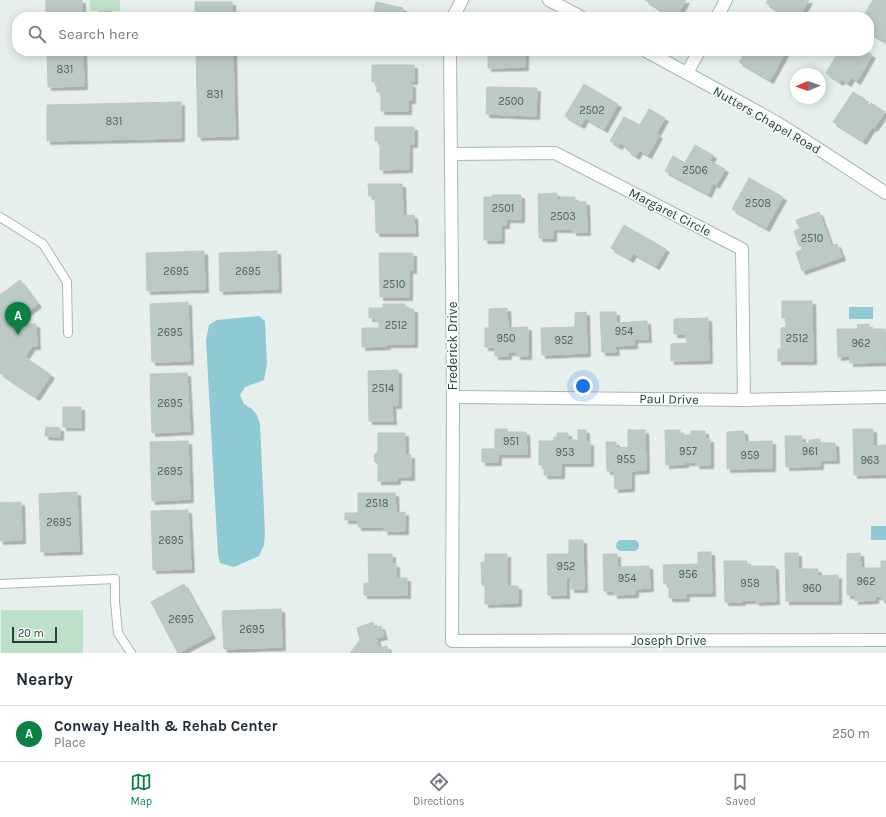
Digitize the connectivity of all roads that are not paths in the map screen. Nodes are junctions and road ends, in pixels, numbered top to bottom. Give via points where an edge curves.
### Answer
1 (462, 0) edge
2 (549, 0) edge
3 (726, 0) edge
4 (456, 12) edge
5 (572, 12) edge
6 (720, 12) edge
7 (450, 56) edge
8 (655, 56) edge
9 (696, 56) edge
10 (687, 73) junction
11 (451, 154) junction
12 (886, 193) edge
13 (0, 217) edge
14 (68, 333) dead end
15 (453, 397) junction
16 (886, 397) edge
17 (744, 400) junction
18 (0, 584) edge
19 (886, 640) edge
20 (452, 641) joint
21 (131, 653) edge

1 - 4 street
2 - 5 street
3 - 6 street
7 - 11 street, Frederick Drive
8 - 10 street, Nutters Chapel Road
9 - 10 street
10 - 12 street, Nutters Chapel Road via 779,124
11 - 15 street, Frederick Drive
11 - 17 street, Margaret Circle via 555,153 742,249
13 - 14 lane via 42,244 67,282
15 - 17 street, Paul Drive
15 - 20 street, Frederick Drive
16 - 17 street, Paul Drive
18 - 21 lane via 115,579 118,633
19 - 20 street, Joseph Drive

